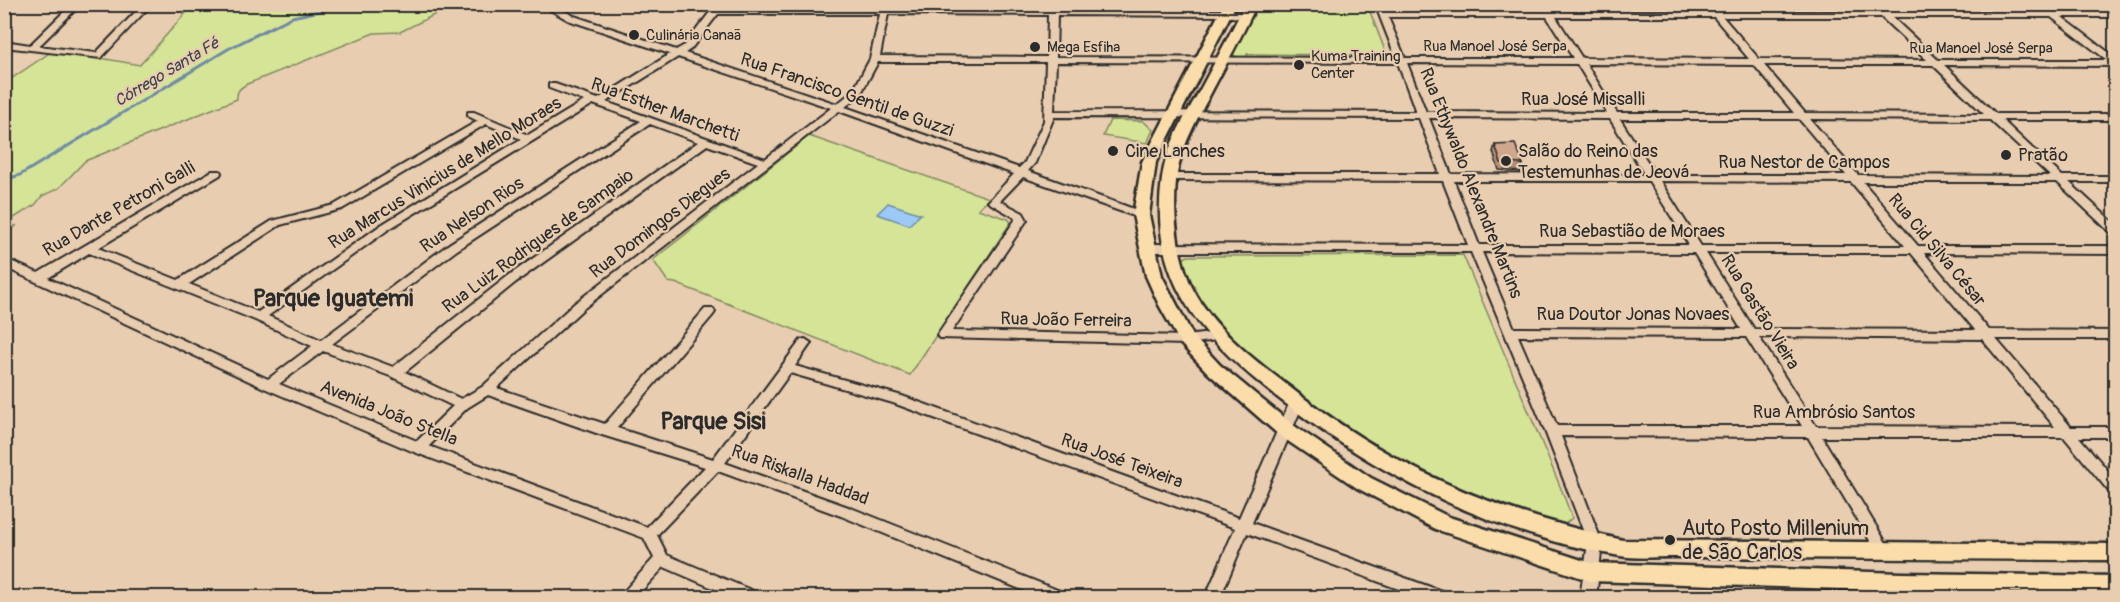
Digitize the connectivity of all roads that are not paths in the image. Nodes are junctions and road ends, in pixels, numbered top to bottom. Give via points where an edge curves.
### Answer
1 (77, 4) edge
2 (148, 4) edge
3 (544, 4) edge
4 (1379, 4) edge
5 (1873, 4) edge
6 (2040, 4) edge
7 (718, 8) edge
8 (1053, 8) edge
9 (885, 9) edge
10 (1228, 9) edge
11 (1547, 9) edge
12 (1712, 9) edge
13 (1249, 10) edge
14 (1384, 14) junction
15 (1883, 14) junction
16 (2115, 14) edge
17 (2054, 15) junction
18 (4, 44) edge
19 (32, 48) junction
20 (676, 55) junction
21 (875, 59) junction
22 (1051, 60) junction
23 (1202, 61) junction
24 (1222, 61) junction
25 (1401, 61) junction
26 (1579, 62) junction
27 (1757, 62) junction
28 (2115, 63) edge
29 (1937, 64) junction
30 (552, 86) dead end
31 (595, 102) junction
32 (839, 108) junction
33 (471, 114) dead end
34 (1051, 114) junction
35 (1612, 115) junction
36 (1184, 116) junction
37 (1422, 116) junction
38 (1802, 116) junction
39 (1993, 116) junction
40 (2115, 117) edge
41 (485, 121) junction
42 (646, 122) junction
43 (529, 139) junction
44 (705, 142) junction
45 (767, 164) junction
46 (216, 173) dead end
47 (1019, 173) junction
48 (1169, 177) junction
49 (1653, 177) junction
50 (1448, 178) junction
51 (1854, 179) junction
52 (2058, 179) junction
53 (2115, 179) edge
54 (1141, 215) junction
55 (2115, 232) edge
56 (88, 248) junction
57 (1148, 248) junction
58 (1171, 248) junction
59 (1697, 248) junction
60 (1475, 249) junction
61 (1914, 249) junction
62 (2115, 250) edge
63 (4, 262) edge
64 (40, 277) junction
65 (179, 285) junction
66 (710, 312) dead end
67 (259, 317) junction
68 (1511, 332) junction
69 (1750, 332) junction
70 (1984, 335) junction
71 (2115, 335) edge
72 (1217, 336) junction
73 (1187, 340) junction
74 (805, 343) dead end
75 (323, 346) junction
76 (788, 368) junction
77 (395, 373) junction
78 (269, 385) junction
79 (487, 390) junction
80 (1296, 404) junction
81 (462, 405) junction
82 (1286, 430) junction
83 (1811, 430) junction
84 (607, 431) junction
85 (1552, 431) junction
86 (2068, 432) junction
87 (2115, 432) edge
88 (419, 448) junction
89 (716, 465) junction
90 (2115, 490) edge
91 (1244, 525) junction
92 (649, 534) junction
93 (1595, 543) junction
94 (1883, 550) junction
95 (2115, 552) edge
96 (662, 559) junction
97 (1591, 572) junction
98 (2115, 585) edge
99 (1906, 590) edge
100 (626, 597) edge
101 (753, 597) edge
102 (1060, 597) edge
103 (1212, 597) edge
104 (1442, 597) edge
105 (1588, 597) edge

1 - 19 street
2 - 19 street via 98,56
3 - 20 street, Rua Francisco Gentil de Guzzi via 571,18
4 - 14 street, Rua Ethywaldo Alexandre Martins
5 - 15 street
6 - 17 street
7 - 9 street
7 - 20 street, Rua Marcus Vinicius de Mello Moraes via 688,47
8 - 9 street
8 - 10 street
8 - 22 street
9 - 21 street, Rua Domingos Diegues
10 - 13 street
10 - 23 main road
11 - 12 street
11 - 14 street
11 - 26 street, Rua Gastão Vieira
12 - 15 street
12 - 27 street, Rua Cid Silva César
13 - 24 main road
14 - 25 street, Rua Ethywaldo Alexandre Martins
15 - 17 street
15 - 29 street
16 - 17 street
17 - 28 street
18 - 19 street
20 - 31 street, Rua Marcus Vinicius de Mello Moraes
20 - 32 street, Rua Francisco Gentil de Guzzi
21 - 22 street, Rua Manoel José Serpa
21 - 32 street, Rua Domingos Diegues via 857,93
22 - 23 street, Rua Manoel José Serpa
22 - 34 street
23 - 24 street, Rua Manoel José Serpa
23 - 36 main road
24 - 25 street, Rua Manoel José Serpa
24 - 36 main road
25 - 26 street, Rua Manoel José Serpa
25 - 37 street, Rua Ethywaldo Alexandre Martins
26 - 27 street, Rua Manoel José Serpa
26 - 35 street, Rua Gastão Vieira
27 - 29 street, Rua Manoel José Serpa
27 - 38 street, Rua Cid Silva César
28 - 29 street, Rua Manoel José Serpa
29 - 39 street
30 - 31 street, Rua Esther Marchetti
31 - 42 street, Rua Esther Marchetti
31 - 43 street, Rua Marcus Vinicius de Mello Moraes
32 - 45 street, Rua Domingos Diegues
32 - 47 street, Rua Francisco Gentil de Guzzi
33 - 41 street
34 - 36 street, Rua José Missalli
34 - 47 street via 1033,158
35 - 37 street, Rua José Missalli
35 - 38 street, Rua José Missalli
35 - 49 street, Rua Gastão Vieira
36 - 37 street, Rua José Missalli
36 - 48 main road
36 - 54 main road via 1149,162
37 - 50 street, Rua Ethywaldo Alexandre Martins
38 - 39 street, Rua José Missalli
38 - 51 street, Rua Cid Silva César
39 - 40 street, Rua José Missalli
39 - 52 street
41 - 43 street
41 - 65 street via 338,207 276,223
42 - 44 street, Rua Esther Marchetti
42 - 75 street, Rua Nelson Rios via 453,248
43 - 67 street, Rua Marcus Vinicius de Mello Moraes via 384,227
44 - 45 street, Rua Esther Marchetti
44 - 77 street, Rua Luiz Rodrigues de Sampaio via 512,279
45 - 79 street, Rua Domingos Diegues via 579,306
46 - 56 street, Rua Dante Petroni Galli
47 - 54 street, Rua Francisco Gentil de Guzzi
47 - 73 street, Rua João Ferreira via 993,202 1020,215 1022,220 944,335
48 - 50 street, Rua Nestor de Campos
48 - 58 main road
49 - 50 street, Rua Nestor de Campos
49 - 51 street, Rua Nestor de Campos
49 - 59 street, Rua Gastão Vieira
50 - 60 street, Rua Ethywaldo Alexandre Martins
51 - 52 street, Rua Nestor de Campos
51 - 61 street, Rua Cid Silva César
52 - 53 street, Rua Nestor de Campos
52 - 55 street
54 - 57 main road
56 - 64 street, Rua Dante Petroni Galli
56 - 65 street
57 - 58 street, Rua Sebastião de Moraes
57 - 73 main road via 1154,276
58 - 60 street, Rua Sebastião de Moraes
58 - 72 main road via 1191,300
59 - 60 street, Rua Sebastião de Moraes
59 - 61 street, Rua Sebastião de Moraes
59 - 69 street, Rua Gastão Vieira
60 - 68 street, Rua Ethywaldo Alexandre Martins
61 - 62 street, Rua Sebastião de Moraes
61 - 70 street, Rua Cid Silva César
63 - 64 street, Avenida João Stella
64 - 78 street, Avenida João Stella
65 - 67 street
66 - 84 street
67 - 75 street
68 - 69 street, Rua Doutor Jonas Novaes
68 - 85 street, Rua Ethywaldo Alexandre Martins
69 - 70 street, Rua Doutor Jonas Novaes
69 - 83 street, Rua Gastão Vieira
70 - 71 street, Rua Doutor Jonas Novaes
70 - 86 street, Rua Cid Silva César
72 - 73 street, Rua João Ferreira
72 - 80 main road
73 - 82 main road via 1214,369
74 - 76 street
75 - 77 street
75 - 78 street, Rua Nelson Rios
76 - 89 street
76 - 91 street, Rua José Teixeira via 897,399
77 - 81 street
78 - 88 street, Avenida João Stella
79 - 81 street, Rua Domingos Diegues
79 - 84 street, Rua Riskalla Haddad
80 - 82 street
80 - 93 main road via 1370,455 1443,494 1551,532
81 - 88 street, Rua Domingos Diegues
82 - 91 street
82 - 97 main road via 1364,483 1442,523
83 - 85 street, Rua Ambrósio Santos
83 - 86 street, Rua Ambrósio Santos
83 - 94 street, Rua Gastão Vieira
84 - 89 street, Rua Riskalla Haddad
85 - 93 street, Rua Ethywaldo Alexandre Martins
86 - 87 street, Rua Ambrósio Santos
86 - 90 street, Rua Cid Silva César
88 - 92 street, Avenida João Stella
89 - 92 street
89 - 102 street, Rua Riskalla Haddad
91 - 103 street
91 - 104 street, Rua José Teixeira
92 - 96 street
93 - 94 main road via 1623,548
93 - 97 street
94 - 95 main road
96 - 100 street
96 - 101 street
97 - 99 main road
97 - 105 street
98 - 99 main road

